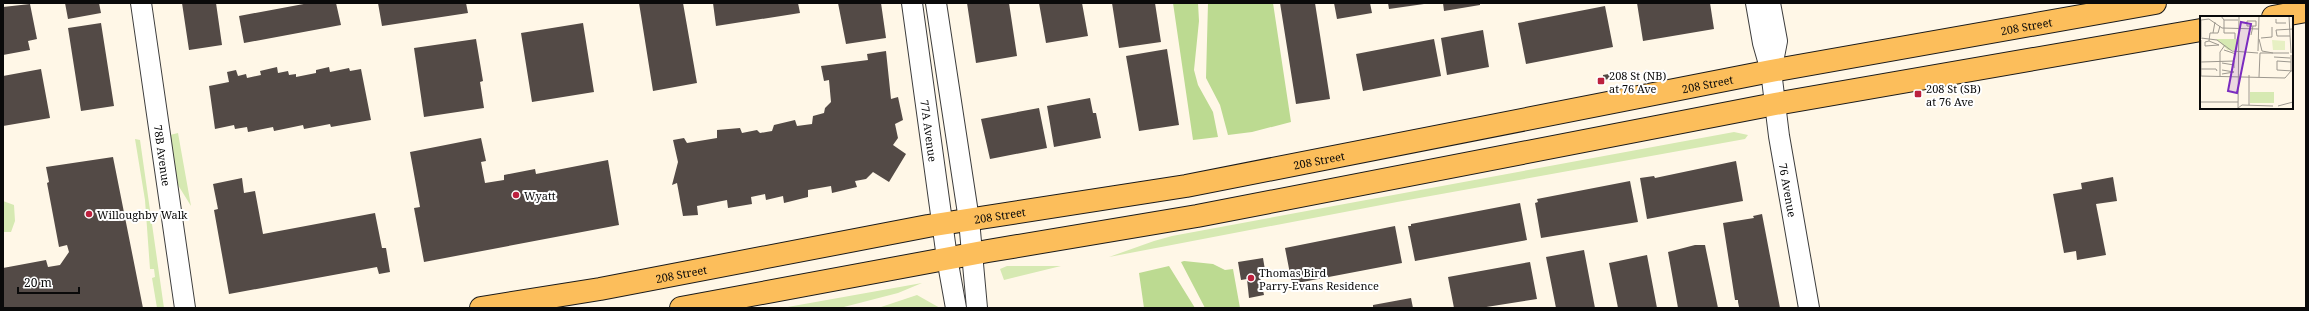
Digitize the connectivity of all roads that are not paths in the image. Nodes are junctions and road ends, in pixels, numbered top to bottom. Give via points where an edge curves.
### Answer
1 (141, 3) edge
2 (912, 3) edge
3 (936, 3) edge
4 (1756, 3) edge
5 (1770, 3) edge
6 (2155, 3) edge
7 (2306, 11) edge
8 (2278, 16) edge
9 (2200, 30) edge
10 (1771, 70) junction
11 (1775, 104) junction
12 (969, 220) junction
13 (943, 224) junction
14 (972, 254) junction
15 (947, 258) junction
16 (185, 308) edge
17 (481, 308) edge
18 (681, 308) edge
19 (956, 308) edge
20 (978, 308) edge
21 (1809, 308) edge

1 - 16 street, 78B Avenue
2 - 13 street, 77A Avenue
3 - 12 street
4 - 10 street, 76 Avenue via 1763,44
5 - 10 street, 76 Avenue via 1777,42
6 - 10 main road, 208 Street
7 - 8 main road
9 - 11 main road
10 - 11 street, 76 Avenue
10 - 12 main road, 208 Street via 1186,186
11 - 14 main road via 1197,216
11 - 21 street, 76 Avenue
12 - 13 main road, 208 Street
12 - 14 street
13 - 15 street, 77A Avenue
13 - 17 main road, 208 Street via 600,289
14 - 15 main road
14 - 20 street
15 - 18 main road
15 - 19 street, 77A Avenue

